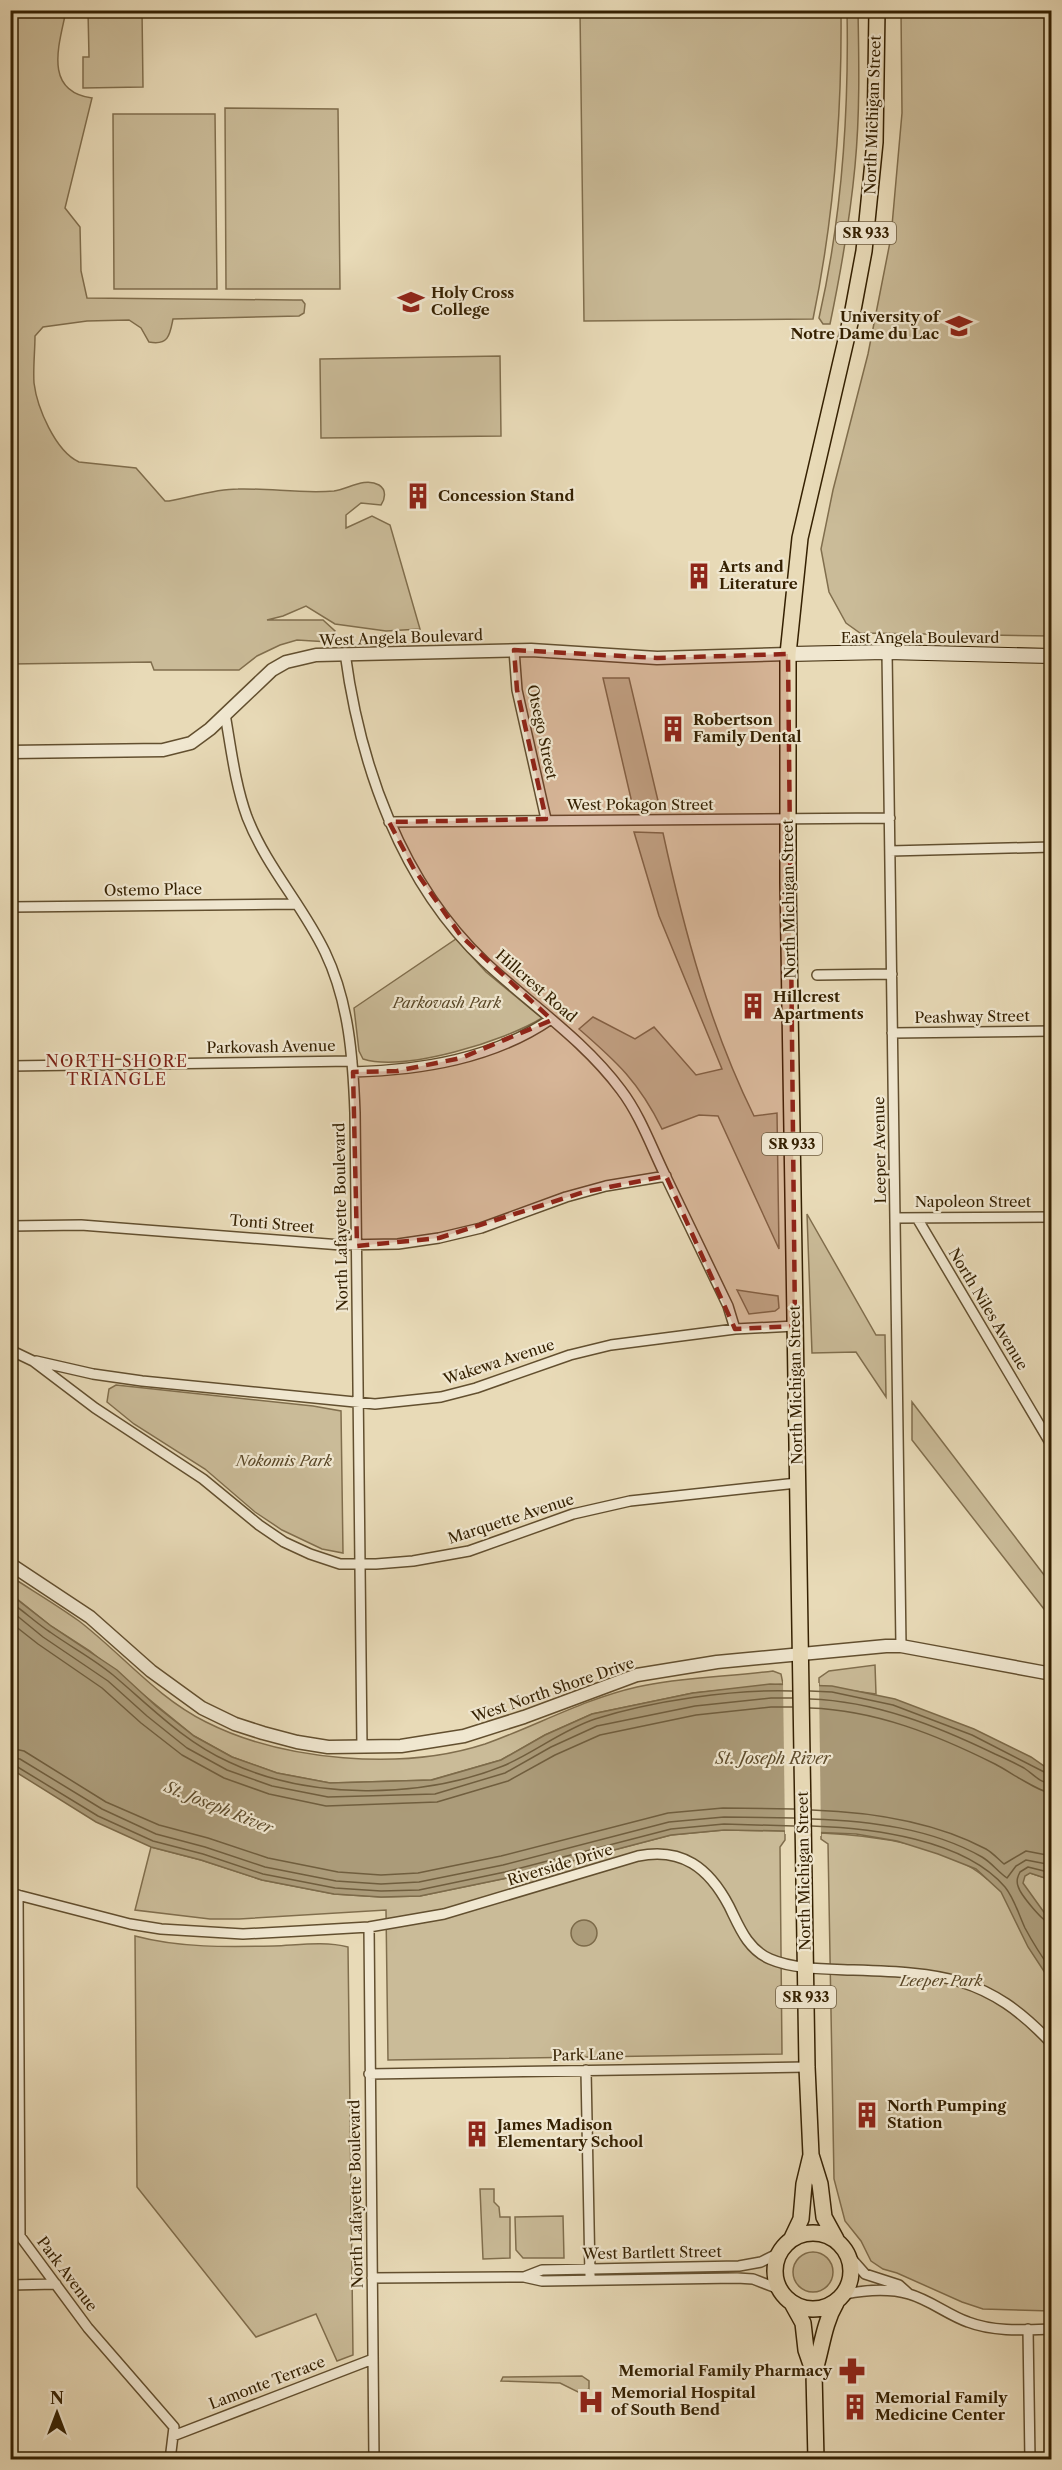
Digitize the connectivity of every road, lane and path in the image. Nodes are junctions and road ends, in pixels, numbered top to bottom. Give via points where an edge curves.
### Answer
1 (877, 10) edge
2 (514, 650) junction
3 (887, 652) junction
4 (345, 653) junction
5 (788, 654) junction
6 (1052, 656) edge
7 (225, 714) junction
8 (10, 752) edge
9 (890, 818) junction
10 (546, 819) junction
11 (788, 820) junction
12 (389, 822) junction
13 (1052, 848) edge
14 (890, 851) junction
15 (296, 904) junction
16 (10, 907) edge
17 (892, 974) junction
18 (817, 975) dead end
19 (551, 1019) junction
20 (1052, 1031) edge
21 (892, 1033) junction
22 (352, 1061) junction
23 (10, 1066) edge
24 (353, 1072) junction
25 (666, 1176) junction
26 (1052, 1217) edge
27 (896, 1218) junction
28 (917, 1218) junction
29 (10, 1226) edge
30 (357, 1246) junction
31 (795, 1326) junction
32 (735, 1329) junction
33 (10, 1350) edge
34 (33, 1361) junction
35 (359, 1404) junction
36 (1052, 1446) edge
37 (797, 1483) junction
38 (10, 1564) edge
39 (361, 1565) junction
40 (901, 1646) junction
41 (800, 1653) junction
42 (1052, 1674) edge
43 (362, 1747) junction
44 (14, 1894) edge
45 (369, 1927) junction
46 (806, 1966) junction
47 (1052, 2044) edge
48 (807, 2067) junction
49 (586, 2070) junction
50 (369, 2074) junction
51 (811, 2155) junction
52 (792, 2238) junction
53 (836, 2239) junction
54 (779, 2253) junction
55 (850, 2257) junction
56 (590, 2269) junction
57 (524, 2277) junction
58 (372, 2278) junction
59 (590, 2280) junction
60 (56, 2284) junction
61 (10, 2286) edge
62 (779, 2289) junction
63 (909, 2294) junction
64 (840, 2299) junction
65 (793, 2305) junction
66 (1052, 2329) edge
67 (1028, 2330) junction
68 (373, 2359) junction
69 (814, 2373) junction
70 (173, 2436) junction
71 (170, 2460) edge
72 (374, 2460) edge
73 (816, 2460) edge
74 (1030, 2460) edge

1 - 5 main road, North Michigan Street / SR 933 via 875,142 864,251 801,529
2 - 4 street, West Angela Boulevard
2 - 5 street, West Angela Boulevard via 657,658
2 - 10 street, Otsego Street via 517,690
3 - 5 main road, East Angela Boulevard
3 - 6 main road, East Angela Boulevard
3 - 9 street, Leeper Avenue
4 - 7 street, West Angela Boulevard via 286,662 262,677
4 - 12 street, Hillcrest Road via 368,760
5 - 11 main road, North Michigan Street / SR 933
7 - 8 street, West Angela Boulevard via 191,743 172,749
7 - 15 street, North Lafayette Boulevard via 246,814 274,873
9 - 11 street, West Pokagon Street
9 - 14 street, Leeper Avenue
10 - 11 street, West Pokagon Street
10 - 12 street, West Pokagon Street
11 - 31 main road, North Michigan Street / SR 933
12 - 19 street, Hillcrest Road via 414,869 461,936 514,989
13 - 14 street
14 - 17 street, Leeper Avenue
15 - 16 street, Ostemo Place
15 - 22 street, North Lafayette Boulevard via 326,953 345,1008
17 - 18 street
17 - 21 street, Leeper Avenue
19 - 24 street via 527,1034 461,1058 397,1071
19 - 25 street, Hillcrest Road via 596,1059 622,1092
20 - 21 street, Peashway Street
21 - 27 street, Leeper Avenue
22 - 23 street, Parkovash Avenue
22 - 24 street, North Lafayette Boulevard
24 - 30 street, North Lafayette Boulevard
25 - 30 street, Tonti Street via 584,1192 481,1228 439,1238
25 - 32 street, Hillcrest Road via 728,1306
26 - 28 street, Napoleon Street
27 - 28 street, Napoleon Street
27 - 40 street, Leeper Avenue
28 - 36 street, North Niles Avenue
29 - 30 street, Tonti Street via 81,1225
30 - 35 street, North Lafayette Boulevard
31 - 32 street, Wakewa Avenue
31 - 37 main road, North Michigan Street / SR 933
32 - 35 street, Wakewa Avenue via 611,1345 570,1355 476,1389 405,1402
33 - 34 street, Marquette Avenue
34 - 35 street, Wakewa Avenue via 142,1381
34 - 39 street, Marquette Avenue via 95,1408 203,1479 284,1542 340,1564
35 - 39 street, North Lafayette Boulevard
37 - 39 street, Marquette Avenue via 630,1501 573,1514 469,1551
37 - 41 main road, North Michigan Street / SR 933
38 - 43 street, West North Shore Drive via 90,1617 151,1671 202,1708 235,1724 297,1743
39 - 43 street, North Lafayette Boulevard
40 - 41 street, West North Shore Drive
40 - 42 street, West North Shore Drive
41 - 43 street, West North Shore Drive via 637,1675 493,1728 438,1741
41 - 46 main road, North Michigan Street / SR 933
44 - 45 street, Riverside Drive via 160,1929 243,1934
44 - 60 street, Park Avenue via 20,2236
45 - 46 street, Riverside Drive via 444,1914 638,1856 668,1853 681,1856 705,1873 719,1890 743,1935 759,1952 771,1959
45 - 50 street, North Lafayette Boulevard
46 - 47 street, Riverside Drive via 923,1973 956,1979 1000,2000
46 - 48 main road, North Michigan Street / SR 933
48 - 49 street, Park Lane
48 - 51 main road, North Michigan Street / SR 933
49 - 50 street, Park Lane
49 - 56 street
50 - 58 street, North Lafayette Boulevard
51 - 52 main road, North Michigan Street / SR 933 via 801,2219
51 - 53 main road, North Michigan Street / SR 933 via 824,2217
52 - 53 main road via 812,2233
52 - 54 main road, SR 933
53 - 55 main road, SR 933
54 - 56 street, West Bartlett Street via 739,2266
54 - 62 main road via 775,2271
55 - 63 street via 865,2274 899,2285
55 - 64 main road via 850,2277
56 - 57 street, West Bartlett Street via 542,2270
56 - 59 street
57 - 58 street, West Bartlett Street
57 - 59 street, West Bartlett Street via 542,2281
58 - 68 street, North Lafayette Boulevard
59 - 62 street, West Bartlett Street via 737,2278 753,2279
60 - 61 street
60 - 70 street, Park Avenue via 88,2328 174,2427
62 - 65 main road
63 - 64 street via 881,2290
63 - 67 street via 968,2322 990,2328
64 - 65 main road via 814,2309
64 - 69 main road via 826,2323
65 - 69 main road via 803,2323
66 - 67 street
67 - 74 street
68 - 70 street, Lamonte Terrace
68 - 72 street, North Lafayette Boulevard
69 - 73 main road
70 - 71 street

